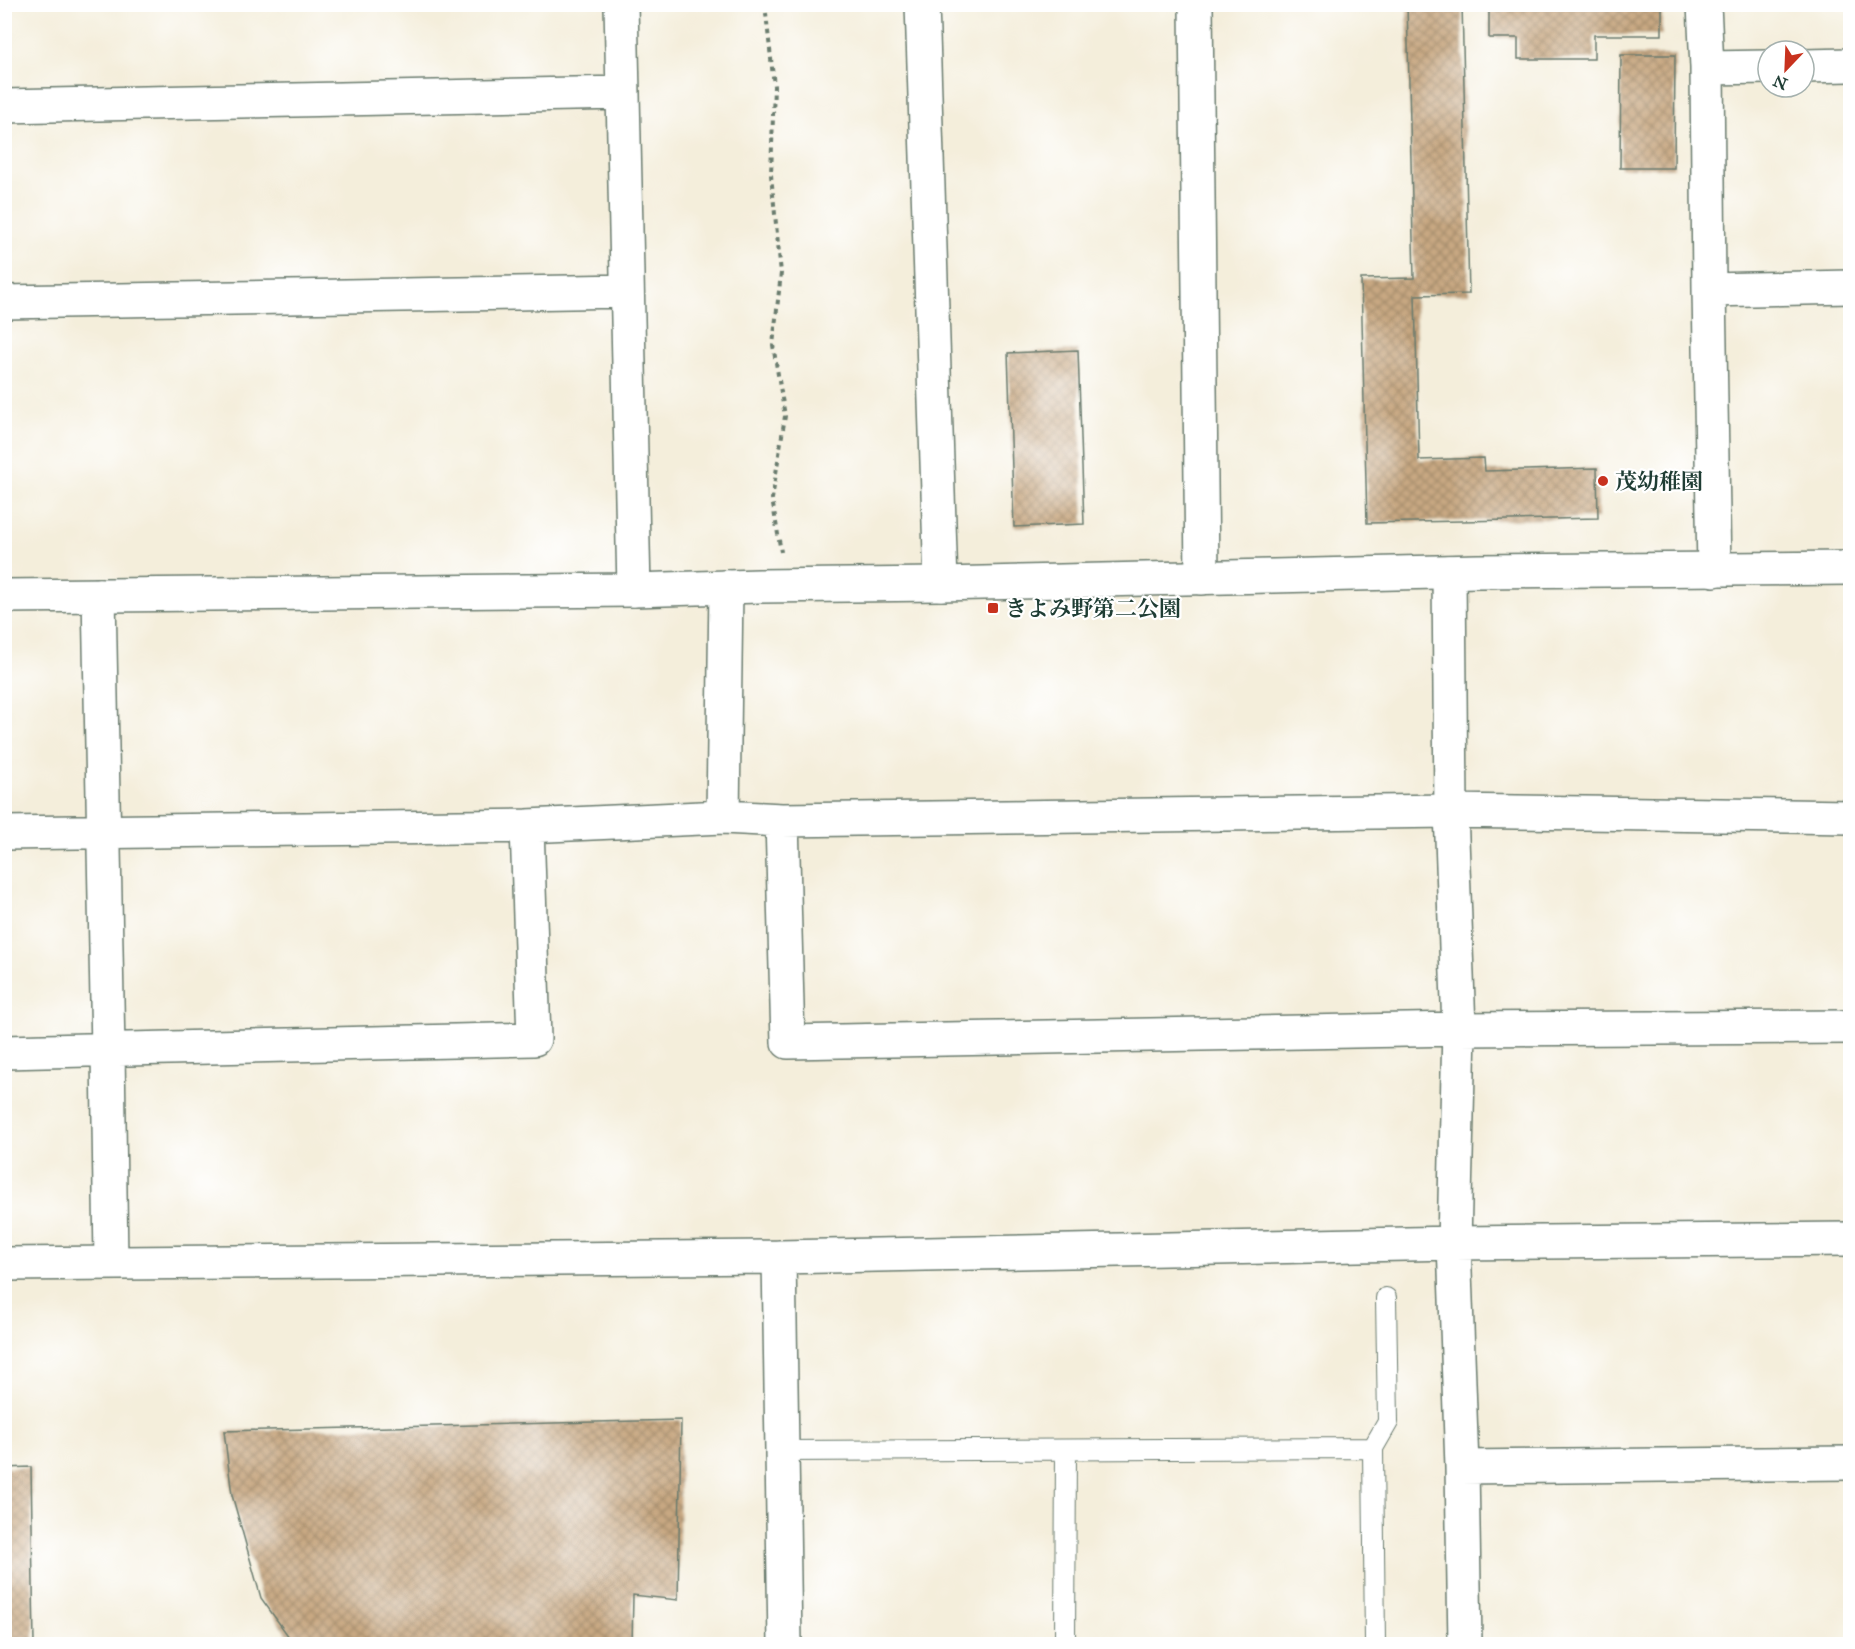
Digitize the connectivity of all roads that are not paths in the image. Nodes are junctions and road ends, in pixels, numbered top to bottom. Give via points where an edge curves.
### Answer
1 (621, 4) edge
2 (922, 4) edge
3 (1196, 4) edge
4 (1704, 4) edge
5 (1851, 65) edge
6 (1816, 66) edge
7 (1756, 67) edge
8 (1707, 68) junction
9 (623, 93) junction
10 (4, 106) edge
11 (1851, 287) edge
12 (1709, 290) junction
13 (627, 291) junction
14 (4, 302) edge
15 (1851, 568) edge
16 (1714, 570) junction
17 (1449, 572) junction
18 (1202, 578) junction
19 (940, 584) junction
20 (726, 587) junction
21 (633, 590) junction
22 (99, 595) junction
23 (4, 596) edge
24 (1450, 810) junction
25 (723, 817) junction
26 (1851, 817) edge
27 (782, 820) junction
28 (527, 826) junction
29 (102, 832) junction
30 (4, 833) edge
31 (1851, 1027) edge
32 (1459, 1029) junction
33 (108, 1051) junction
34 (4, 1052) edge
35 (1851, 1239) edge
36 (1454, 1243) junction
37 (779, 1257) junction
38 (111, 1262) junction
39 (4, 1264) edge
40 (1386, 1298) dead end
41 (1373, 1448) junction
42 (1066, 1450) junction
43 (782, 1451) junction
44 (1851, 1463) edge
45 (1462, 1467) junction
46 (785, 1644) edge
47 (1065, 1644) edge
48 (1376, 1644) edge
49 (1465, 1644) edge

1 - 9 street
2 - 19 street
3 - 18 street
4 - 8 street
5 - 6 street
7 - 8 street
8 - 12 street
9 - 10 street
9 - 13 street
11 - 12 street
12 - 16 street
13 - 14 street
13 - 21 street
15 - 16 street
16 - 17 street
17 - 18 street
17 - 24 street
18 - 19 street
19 - 20 street
20 - 21 street
20 - 25 street
21 - 22 street
22 - 23 street
22 - 29 street
24 - 26 street
24 - 27 street
24 - 32 street
25 - 27 street
25 - 28 street
27 - 32 street via 788,1042
28 - 29 street
28 - 33 street via 534,1039
29 - 30 street
29 - 33 street
31 - 32 street
32 - 36 street
33 - 34 street
33 - 38 street
35 - 36 street
36 - 37 street
36 - 45 street
37 - 38 street
37 - 43 street
38 - 39 street
40 - 41 lane via 1388,1422
41 - 42 lane
41 - 48 lane
42 - 43 lane
42 - 47 lane
43 - 46 street
44 - 45 street
45 - 49 street

